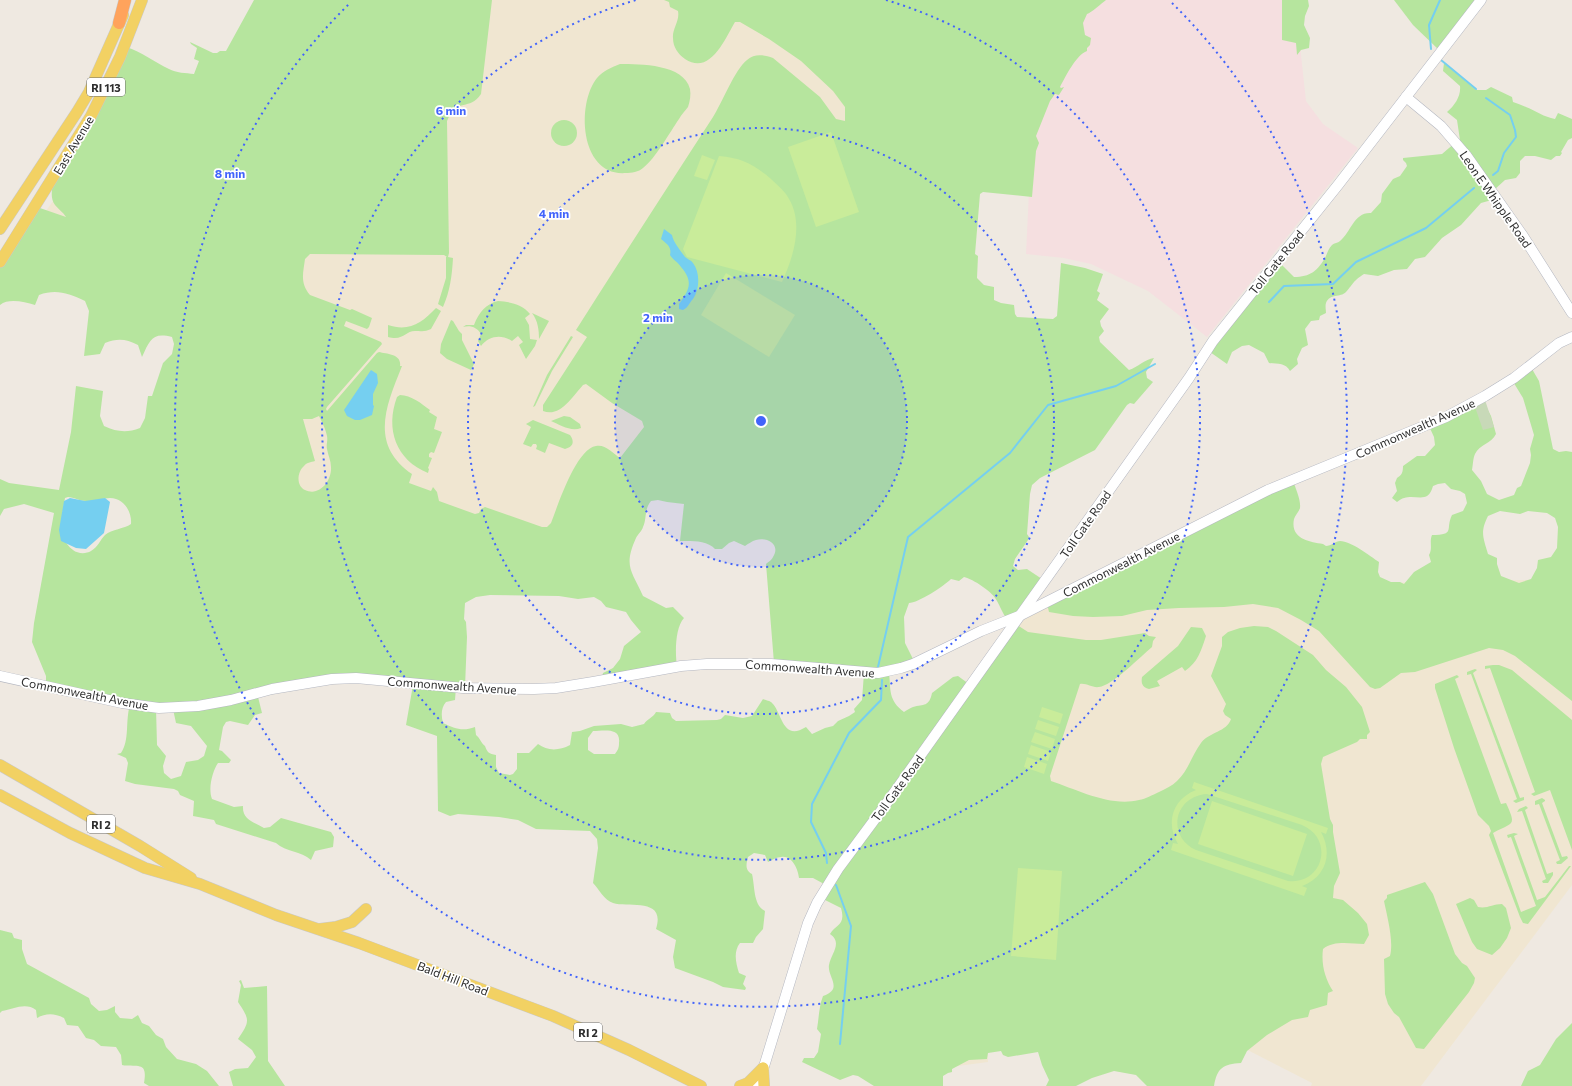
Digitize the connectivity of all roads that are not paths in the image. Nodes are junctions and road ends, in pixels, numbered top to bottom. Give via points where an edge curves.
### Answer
1 (125, 0) edge
2 (129, 0) edge
3 (142, 0) edge
4 (1481, 0) edge
5 (119, 23) junction
6 (1406, 97) junction
7 (0, 228) edge
8 (0, 262) edge
9 (1572, 312) edge
10 (1572, 337) edge
11 (1019, 616) junction
12 (0, 676) edge
13 (0, 765) edge
14 (0, 795) edge
15 (200, 884) junction
16 (366, 909) dead end
17 (317, 929) junction
18 (763, 1068) junction
19 (700, 1086) edge
20 (740, 1086) edge
21 (758, 1086) edge
22 (764, 1086) edge

1 - 5 highway
2 - 5 main road, East Avenue / RI 113
3 - 8 main road, East Avenue / RI 113 via 112,75 91,116
4 - 6 street, Toll Gate Road
5 - 7 main road, East Avenue / RI 113 via 89,92
6 - 9 street, Leon E Whipple Road via 1441,126 1466,155
6 - 11 street, Toll Gate Road via 1213,341
10 - 11 street, Commonwealth Avenue via 1559,343 1514,378 1446,417 1268,490
11 - 12 street, Commonwealth Avenue via 981,631 913,664 878,673 737,663 681,666 593,682 534,689 463,688 356,678 332,679 272,688 213,704 159,708 122,703
11 - 18 street, Toll Gate Road via 826,887 805,932
13 - 15 main road, Bald Hill Road / RI 2
14 - 15 main road, Bald Hill Road / RI 2 via 70,833 145,868
15 - 17 main road, Bald Hill Road / RI 2
16 - 17 main road via 352,922
17 - 19 main road, Bald Hill Road / RI 2 via 553,1016 630,1050
18 - 20 main road
18 - 21 street, Toll Gate Road
18 - 22 main road

